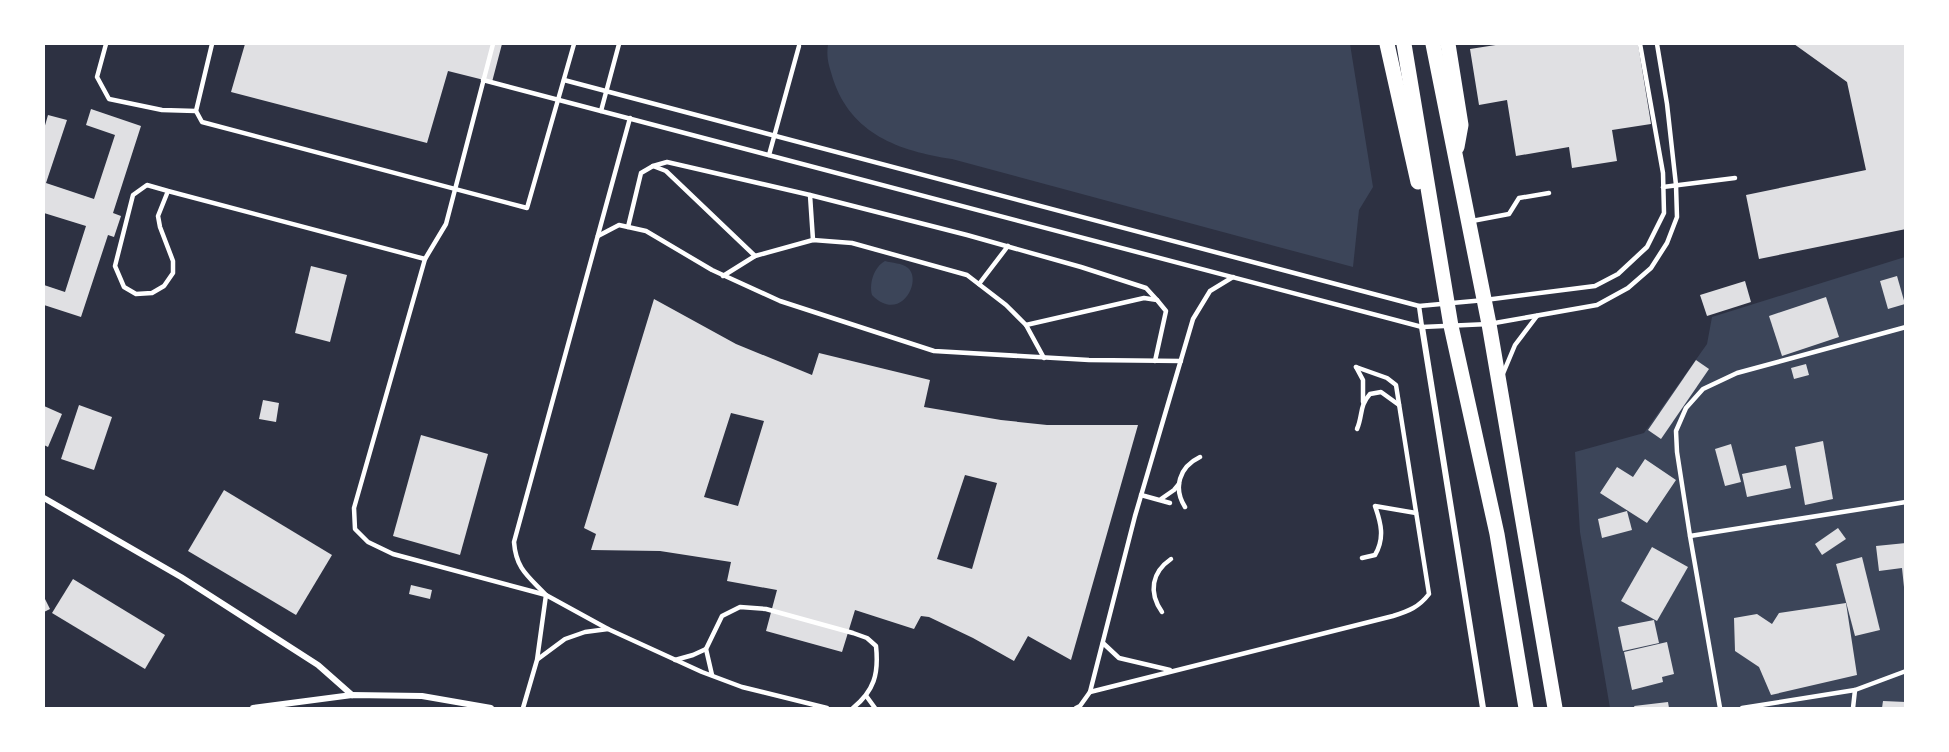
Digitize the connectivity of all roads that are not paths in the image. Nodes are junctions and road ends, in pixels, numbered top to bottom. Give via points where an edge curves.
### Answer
1 (106, 44) edge
2 (212, 44) edge
3 (493, 44) edge
4 (574, 44) edge
5 (619, 44) edge
6 (1387, 44) edge
7 (1404, 44) edge
8 (1432, 44) edge
9 (1448, 44) edge
10 (1640, 44) edge
11 (1657, 44) edge
12 (799, 46) dead end
13 (483, 80) junction
14 (564, 80) junction
15 (606, 91) junction
16 (558, 100) junction
17 (196, 111) junction
18 (601, 111) junction
19 (630, 118) junction
20 (775, 135) junction
21 (1456, 153) junction
22 (769, 155) junction
23 (653, 166) junction
24 (1735, 178) dead end
25 (1676, 185) junction
26 (1663, 187) junction
27 (456, 190) junction
28 (168, 191) junction
29 (1549, 193) dead end
30 (810, 195) junction
31 (1469, 222) junction
32 (628, 227) junction
33 (1436, 230) junction
34 (598, 236) junction
35 (813, 240) junction
36 (1008, 246) junction
37 (754, 256) junction
38 (425, 259) junction
39 (723, 276) junction
40 (1233, 277) junction
41 (979, 284) junction
42 (1157, 300) junction
43 (1485, 300) junction
44 (1448, 303) junction
45 (1419, 306) junction
46 (1537, 316) junction
47 (1490, 324) junction
48 (1026, 325) junction
49 (1451, 326) junction
50 (1422, 327) junction
51 (1905, 327) edge
52 (1044, 358) junction
53 (1155, 361) junction
54 (1181, 361) junction
55 (1500, 383) junction
56 (1363, 402) junction
57 (1399, 405) junction
58 (1357, 429) dead end
59 (1200, 457) dead end
60 (1179, 484) junction
61 (1141, 495) junction
62 (44, 498) edge
63 (1160, 500) junction
64 (1905, 502) edge
65 (1170, 503) dead end
66 (1185, 507) dead end
67 (1416, 513) junction
68 (1690, 536) junction
69 (1362, 558) dead end
70 (1171, 559) dead end
71 (546, 594) junction
72 (1162, 612) dead end
73 (608, 629) junction
74 (1103, 643) junction
75 (706, 649) junction
76 (537, 660) junction
77 (675, 660) junction
78 (1173, 671) junction
79 (1905, 671) edge
80 (712, 675) junction
81 (1855, 690) junction
82 (1090, 692) junction
83 (352, 695) junction
84 (867, 697) junction
85 (254, 708) edge
86 (491, 708) edge
87 (523, 708) edge
88 (827, 708) edge
89 (853, 708) edge
90 (875, 708) edge
91 (1076, 708) edge
92 (1483, 708) edge
93 (1526, 708) edge
94 (1555, 708) edge
95 (1720, 708) edge
96 (1742, 708) edge
97 (1853, 708) edge

1 - 17 lane via 97,77 109,99 162,111
2 - 17 lane
3 - 13 lane
4 - 14 lane
5 - 15 lane
6 - 33 main road via 1422,199
7 - 33 main road
8 - 21 main road
9 - 21 main road via 1461,125
10 - 26 lane
11 - 25 lane
12 - 20 lane
13 - 16 lane
13 - 27 lane
14 - 15 lane
14 - 16 lane
15 - 18 lane
15 - 20 lane
16 - 18 lane
16 - 27 lane via 527,208
17 - 27 lane via 202,122
18 - 19 lane
19 - 22 lane
19 - 34 lane
20 - 22 lane
20 - 45 lane
21 - 31 main road
22 - 40 lane
23 - 30 lane via 667,162
23 - 32 lane via 641,172
23 - 37 lane via 666,171
24 - 25 lane
25 - 26 lane
25 - 46 lane via 1677,217 1667,243 1651,267 1628,288 1597,305
26 - 43 lane via 1664,213 1647,247 1618,274 1595,286
27 - 38 lane via 446,224
28 - 28 lane via 147,185 133,195 115,266 123,287 136,294 152,293 164,286 173,273 173,261 158,216
28 - 38 lane
29 - 31 lane via 1519,198 1509,214
30 - 35 lane
30 - 36 lane
31 - 43 main road
32 - 34 lane via 619,225
32 - 39 lane via 646,231
33 - 44 main road
34 - 71 lane via 514,542 520,569
35 - 37 lane
35 - 41 lane via 852,243 967,275
36 - 41 lane
36 - 42 lane via 1146,288
37 - 39 lane
38 - 71 lane via 354,508 355,528 368,542 393,554
39 - 52 lane via 780,301 934,351
40 - 50 lane
40 - 54 lane via 1210,291 1193,319
41 - 48 lane
42 - 48 lane via 1144,298
42 - 53 lane via 1166,311
43 - 44 lane
43 - 47 main road
44 - 45 lane
44 - 49 main road
45 - 50 lane
46 - 47 lane
46 - 55 lane via 1515,345
47 - 49 lane
47 - 55 main road
48 - 52 lane
49 - 50 lane
49 - 93 main road via 1497,534
50 - 92 street
51 - 68 lane via 1737,373 1703,389 1686,408 1676,431
52 - 53 lane
53 - 54 lane
54 - 61 lane
55 - 94 main road
56 - 57 lane via 1370,394 1381,392
56 - 57 lane via 1363,380 1356,367 1396,385
56 - 58 lane
57 - 67 lane
59 - 60 lane via 1185,468
60 - 63 lane
60 - 66 lane
61 - 63 lane
61 - 74 lane
62 - 83 street via 181,577 308,658
63 - 65 lane
64 - 68 lane
67 - 69 lane via 1375,506 1381,524 1381,544 1376,555
67 - 78 lane via 1429,594 1413,610
68 - 95 lane
70 - 72 lane via 1157,572 1154,581 1154,597
71 - 73 lane
71 - 76 lane
73 - 76 lane via 565,639
73 - 77 lane
74 - 78 lane via 1119,658
74 - 82 lane
75 - 77 lane
75 - 80 lane
75 - 84 lane via 722,616 740,607 766,609 853,633 876,646 878,666
76 - 87 lane
77 - 80 lane
78 - 82 lane
79 - 81 lane
80 - 88 lane
81 - 96 lane
81 - 97 lane
82 - 91 lane
83 - 85 street
83 - 86 street via 422,696
84 - 89 lane
84 - 90 lane

